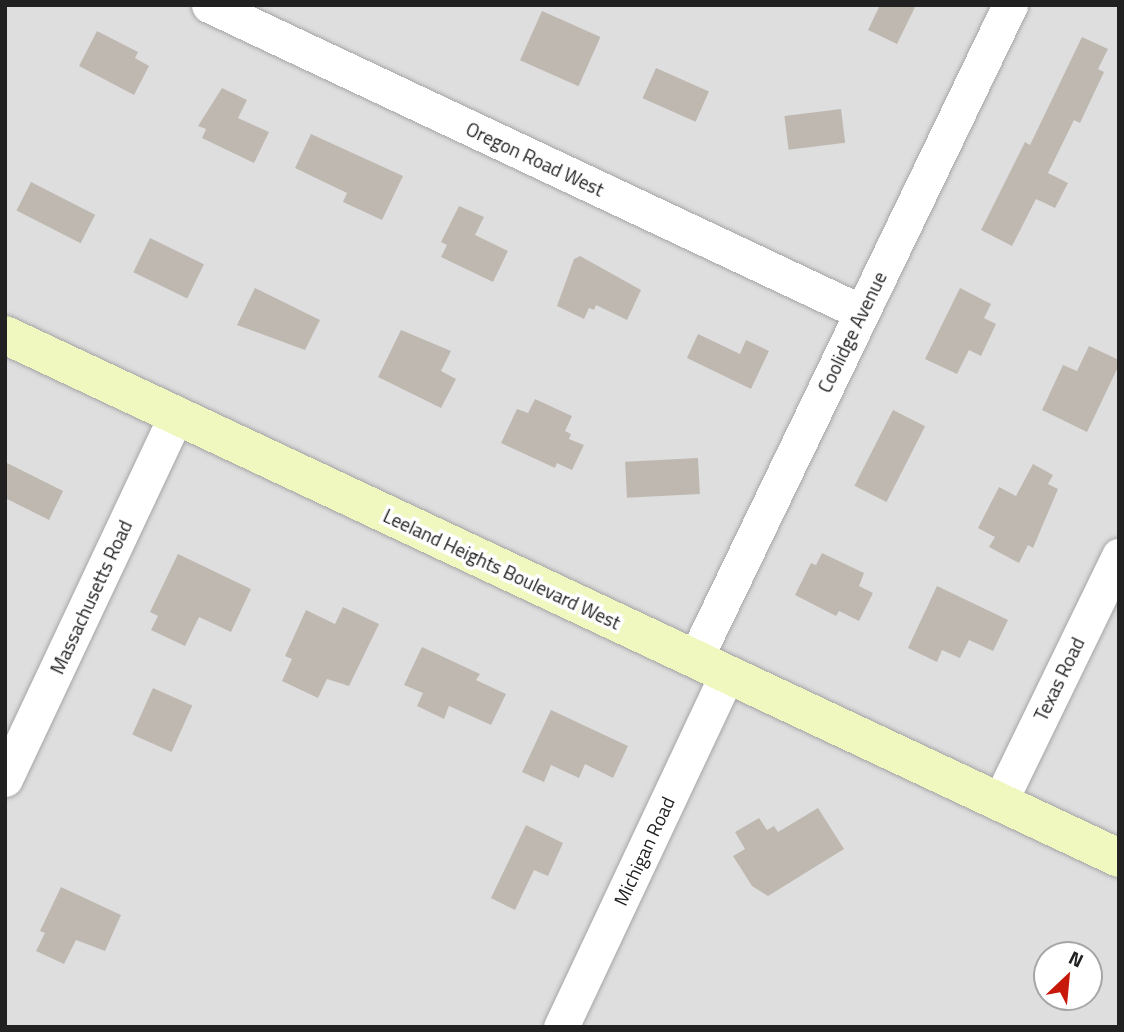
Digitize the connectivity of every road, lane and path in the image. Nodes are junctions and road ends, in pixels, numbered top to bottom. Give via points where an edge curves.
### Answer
1 (209, 5) edge
2 (1010, 5) edge
3 (861, 312) junction
4 (5, 335) edge
5 (176, 415) junction
6 (1119, 556) edge
7 (711, 667) junction
8 (5, 779) edge
9 (999, 803) junction
10 (1119, 858) edge
11 (561, 1027) edge

1 - 3 street, Oregon Road West
2 - 3 street, Coolidge Avenue
3 - 7 street, Coolidge Avenue
4 - 5 main road, Leeland Heights Boulevard West
5 - 7 main road, Leeland Heights Boulevard West
5 - 8 street, Massachusetts Road
6 - 9 street, Texas Road
7 - 9 main road, Leeland Heights Boulevard West
7 - 11 street, Michigan Road
9 - 10 main road, Leeland Heights Boulevard West

